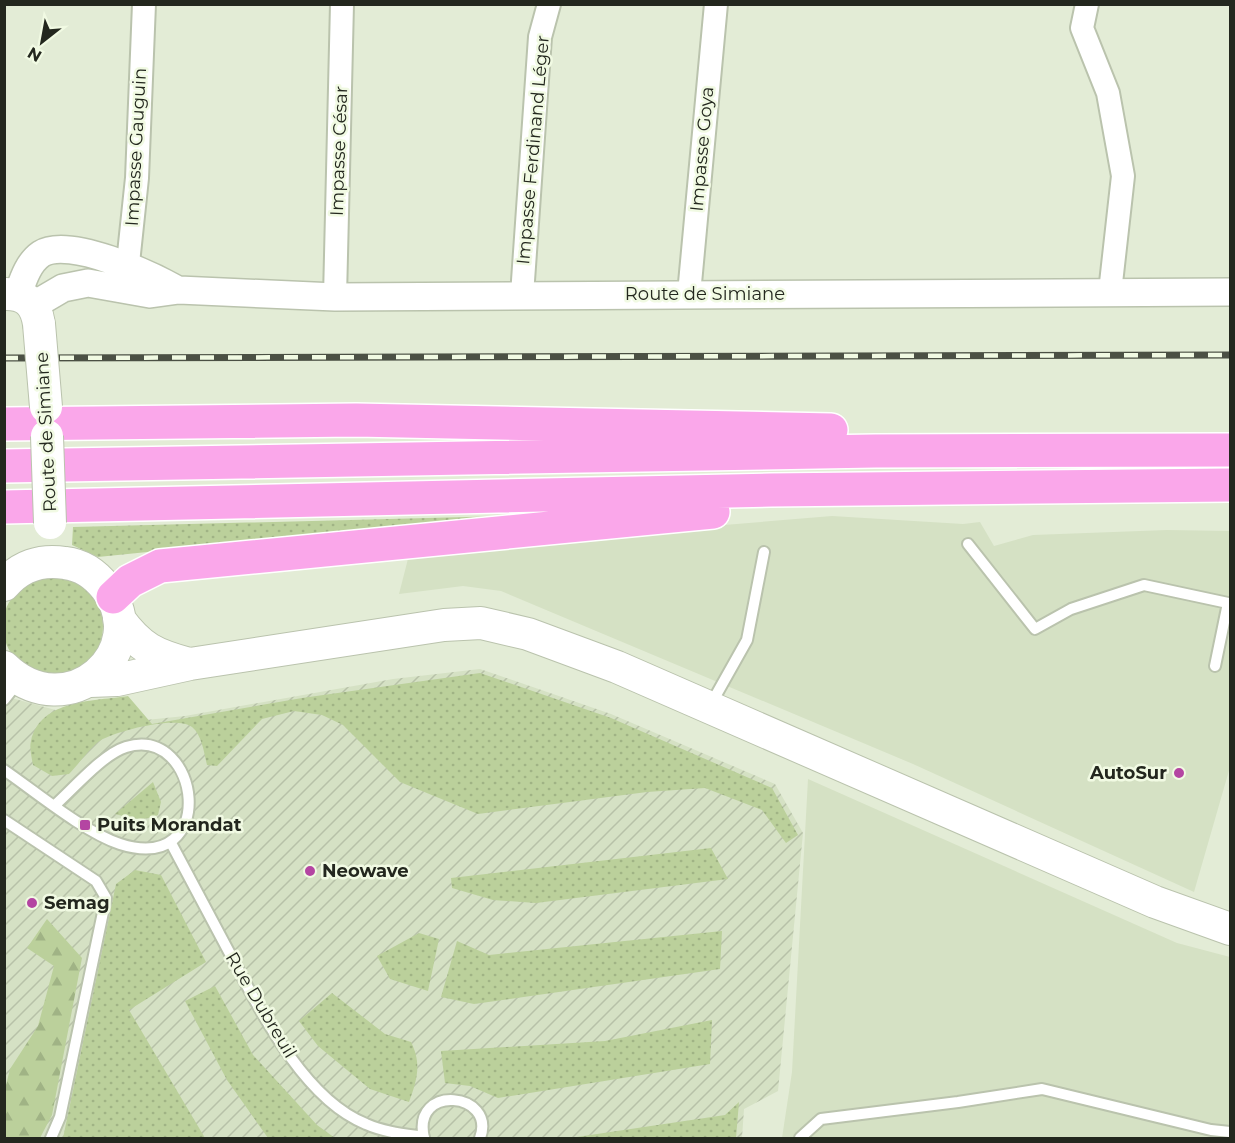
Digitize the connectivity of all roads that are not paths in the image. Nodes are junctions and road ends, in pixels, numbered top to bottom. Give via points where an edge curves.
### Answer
1 (144, 4) edge
2 (342, 4) edge
3 (549, 4) edge
4 (716, 4) edge
5 (1087, 4) edge
6 (126, 279) junction
7 (1110, 292) junction
8 (1230, 292) edge
9 (689, 294) junction
10 (522, 295) junction
11 (335, 297) junction
12 (24, 304) edge
13 (47, 422) junction
14 (4, 424) edge
15 (1147, 450) junction
16 (1230, 450) edge
17 (4, 466) edge
18 (1136, 484) junction
19 (1230, 484) edge
20 (4, 507) edge
21 (968, 544) dead end
22 (764, 552) dead end
23 (52, 561) junction
24 (4, 585) edge
25 (116, 608) junction
26 (190, 664) junction
27 (1215, 666) dead end
28 (90, 681) junction
29 (9, 682) edge
30 (710, 707) junction
31 (4, 770) edge
32 (55, 805) junction
33 (4, 820) edge
34 (171, 843) junction
35 (1230, 929) edge
36 (1230, 1131) edge
37 (51, 1138) edge
38 (424, 1138) edge
39 (480, 1138) edge
40 (800, 1138) edge

1 - 6 street, Impasse Gauguin via 137,178
2 - 11 street, Impasse César
3 - 10 street, Impasse Ferdinand Léger via 540,37
4 - 9 street, Impasse Goya
5 - 7 street via 1082,28 1108,93 1123,176
6 - 11 street, Route de Simiane via 150,294 179,290
6 - 12 street, Route de Simiane via 63,288
6 - 12 street, Route de Simiane via 71,249 51,250 32,263
7 - 8 street, Route de Simiane
7 - 9 street, Route de Simiane
9 - 10 street, Route de Simiane
10 - 11 street, Route de Simiane
12 - 13 main road, Route de Simiane, bridge
13 - 14 highway
13 - 15 highway via 356,420 828,430
13 - 23 main road, Route de Simiane, bridge
15 - 16 highway
15 - 17 highway
18 - 19 highway
18 - 20 highway
18 - 25 highway via 1057,493 697,513 211,559 160,566 130,580
21 - 27 lane via 1035,629 1071,609 1144,585 1228,603
22 - 30 lane via 747,640
23 - 24 main road via 31,565
23 - 25 main road via 76,564 98,577
25 - 26 main road via 134,639 157,655
25 - 28 main road via 118,643 107,664
26 - 28 main road via 117,680
26 - 30 main road via 444,625 481,623 528,634 618,667
28 - 29 main road via 67,690 42,690
30 - 35 main road via 1155,902
31 - 32 lane
32 - 34 lane via 119,843 145,848
32 - 34 lane via 108,758 126,747 148,746 168,754 188,784 190,808 183,828
33 - 37 lane via 96,881 106,898 60,1117
34 - 38 lane, Rue Dubreuil via 269,1027 300,1070 332,1102 364,1124
36 - 40 lane via 1211,1130 1042,1089 822,1119
38 - 39 lane, Rue Dubreuil via 425,1117 430,1108 456,1100 465,1102 478,1116 482,1125

